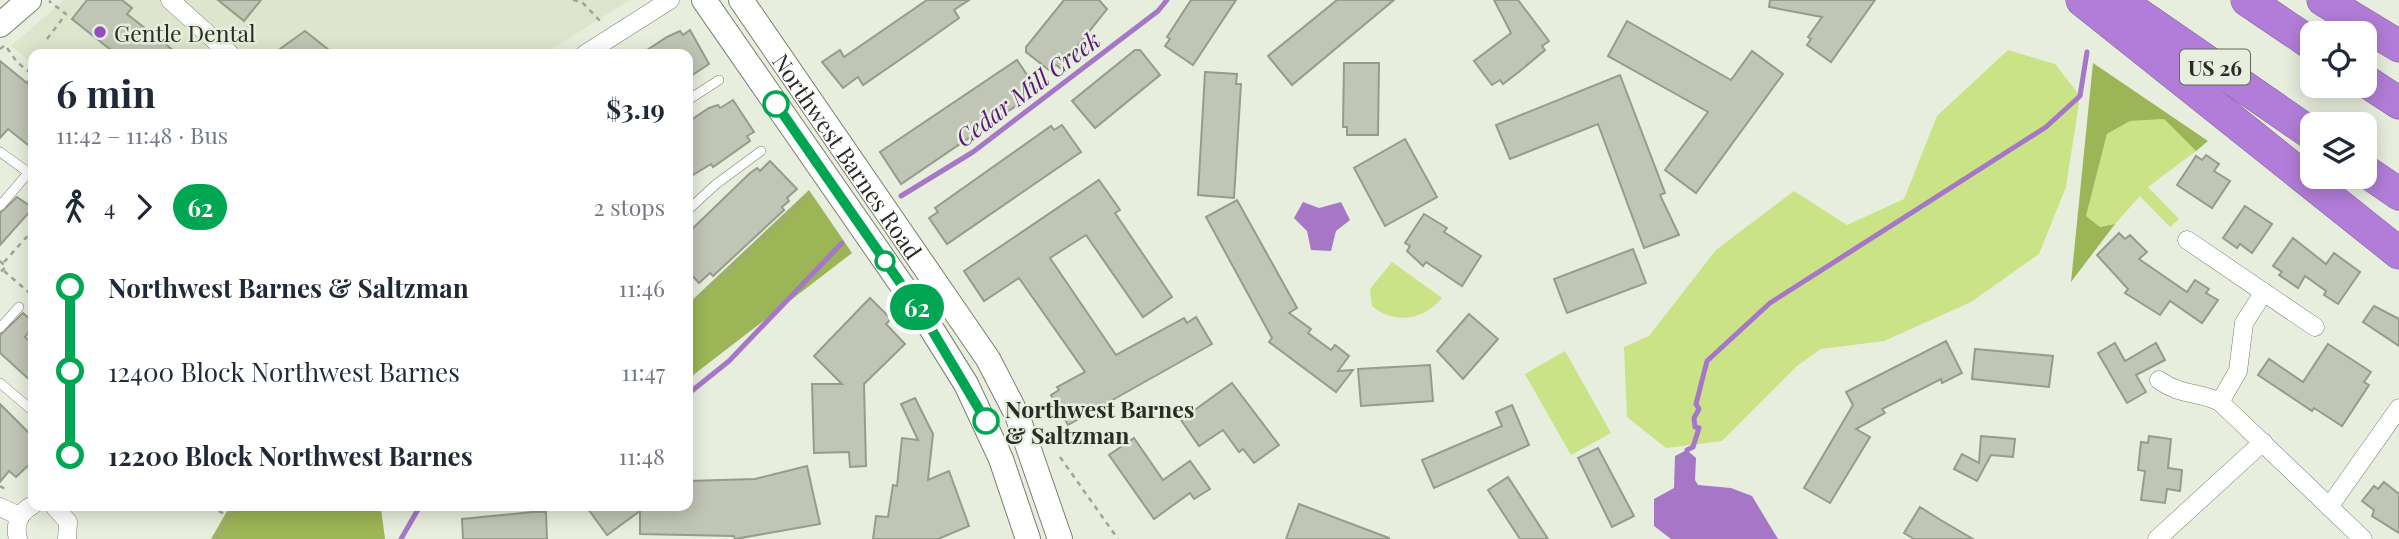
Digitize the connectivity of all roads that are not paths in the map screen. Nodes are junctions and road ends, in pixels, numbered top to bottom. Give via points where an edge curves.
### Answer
1 (29, 0) edge
2 (170, 0) edge
3 (670, 0) edge
4 (704, 0) edge
5 (741, 0) edge
6 (2082, 0) edge
7 (2118, 0) edge
8 (2248, 0) edge
9 (2323, 0) edge
10 (0, 25) edge
11 (2300, 36) edge
12 (2399, 46) edge
13 (224, 49) edge
14 (593, 49) edge
15 (719, 80) dead end
16 (2377, 89) edge
17 (693, 97) edge
18 (2399, 103) edge
19 (2300, 126) edge
20 (761, 151) dead end
21 (0, 152) edge
22 (28, 172) edge
23 (28, 177) edge
24 (2377, 179) edge
25 (2399, 194) edge
26 (693, 205) edge
27 (0, 206) edge
28 (2187, 240) dead end
29 (2399, 253) edge
30 (2264, 292) junction
31 (19, 307) dead end
32 (2315, 327) dead end
33 (0, 328) edge
34 (2159, 380) dead end
35 (0, 383) edge
36 (2220, 402) junction
37 (28, 407) edge
38 (2399, 408) edge
39 (2263, 442) junction
40 (4, 499) edge
41 (2329, 507) junction
42 (26, 511) edge
43 (59, 511) edge
44 (18, 539) edge
45 (67, 539) edge
46 (1028, 539) edge
47 (1060, 539) edge
48 (2157, 539) edge
49 (2363, 539) edge

1 - 10 main road
2 - 13 street
3 - 14 street
4 - 46 main road, Northwest Barnes Road via 966,384 1002,459
5 - 47 main road, Northwest Barnes Road via 988,359 1017,415
6 - 29 highway
7 - 19 highway, US 26
8 - 11 highway
9 - 12 highway
15 - 17 lane
16 - 18 highway
20 - 26 lane
21 - 22 lane
23 - 27 lane
24 - 25 highway
28 - 30 street
30 - 32 street
30 - 36 street via 2244,323 2238,371
31 - 33 lane
34 - 36 street via 2173,391
35 - 37 lane
36 - 39 street
38 - 41 street
39 - 41 street
39 - 48 street
40 - 42 street
41 - 49 street
42 - 44 street via 16,526
43 - 45 street via 68,522

